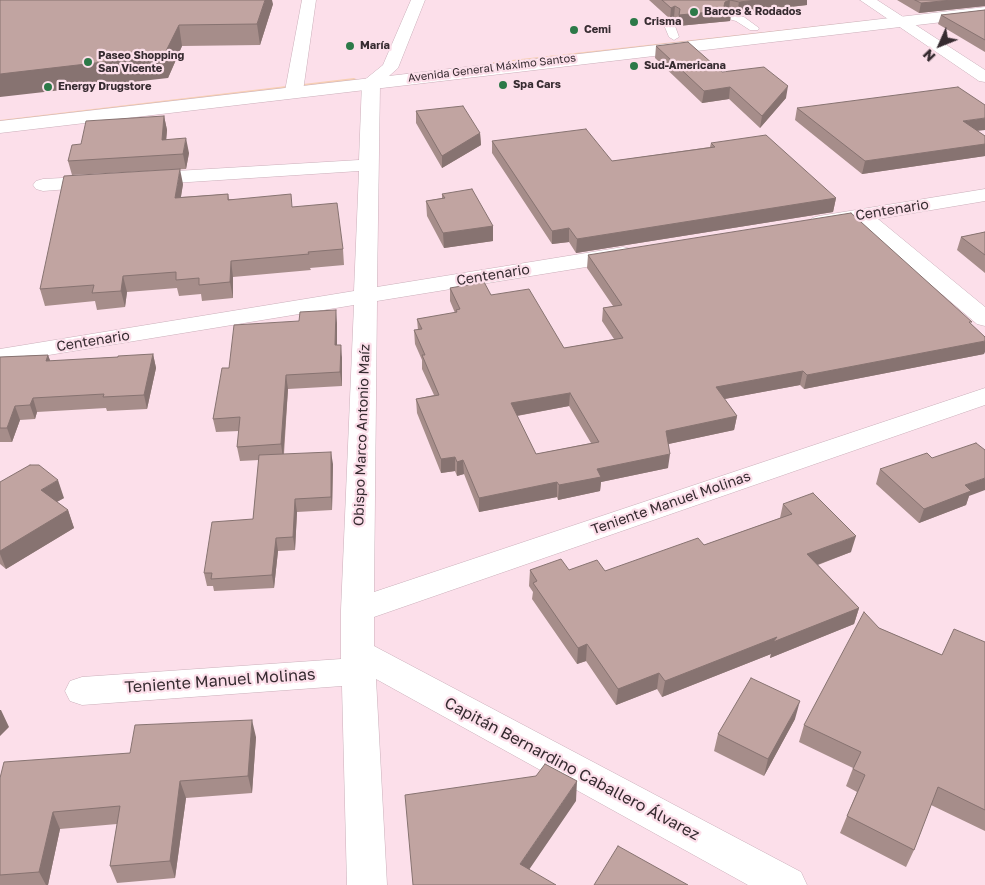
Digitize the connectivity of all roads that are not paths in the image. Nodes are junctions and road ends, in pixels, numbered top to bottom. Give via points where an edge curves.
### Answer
1 (309, 0) edge
2 (418, 0) edge
3 (867, 0) edge
4 (985, 2) edge
5 (985, 12) edge
6 (729, 16) edge
7 (894, 18) junction
8 (754, 28) junction
9 (381, 75) junction
10 (985, 77) edge
11 (295, 85) junction
12 (0, 113) edge
13 (0, 127) edge
14 (369, 165) junction
15 (43, 185) dead end
16 (985, 195) edge
17 (861, 215) junction
18 (802, 225) edge
19 (647, 250) edge
20 (366, 296) junction
21 (985, 318) edge
22 (0, 356) edge
23 (985, 396) edge
24 (357, 610) junction
25 (357, 662) junction
26 (82, 691) dead end
27 (367, 885) edge
28 (786, 885) edge

1 - 11 street
2 - 9 street, Obispo Marco Antonio Maíz
3 - 7 street
4 - 7 street, Avenida General Máximo Santos
5 - 7 street, Avenida General Máximo Santos
6 - 8 lane
7 - 8 street, Avenida General Máximo Santos
7 - 9 street, Avenida General Máximo Santos
7 - 10 street
8 - 9 street, Avenida General Máximo Santos via 674,29
9 - 11 street, Avenida General Máximo Santos
9 - 11 street, Avenida General Máximo Santos
9 - 14 street, Obispo Marco Antonio Maíz
11 - 12 street, Avenida General Máximo Santos
11 - 13 street, Avenida General Máximo Santos
14 - 15 street
14 - 20 street, Obispo Marco Antonio Maíz
16 - 17 street, Centenario
17 - 18 street, Centenario
17 - 21 street
19 - 20 street, Centenario
20 - 22 street, Centenario
20 - 24 street, Obispo Marco Antonio Maíz
23 - 24 street, Teniente Manuel Molinas
24 - 25 street, Obispo Marco Antonio Maíz
25 - 26 street, Teniente Manuel Molinas
25 - 27 street, Obispo Marco Antonio Maíz
25 - 28 street, Capitán Bernardino Caballero Álvarez

